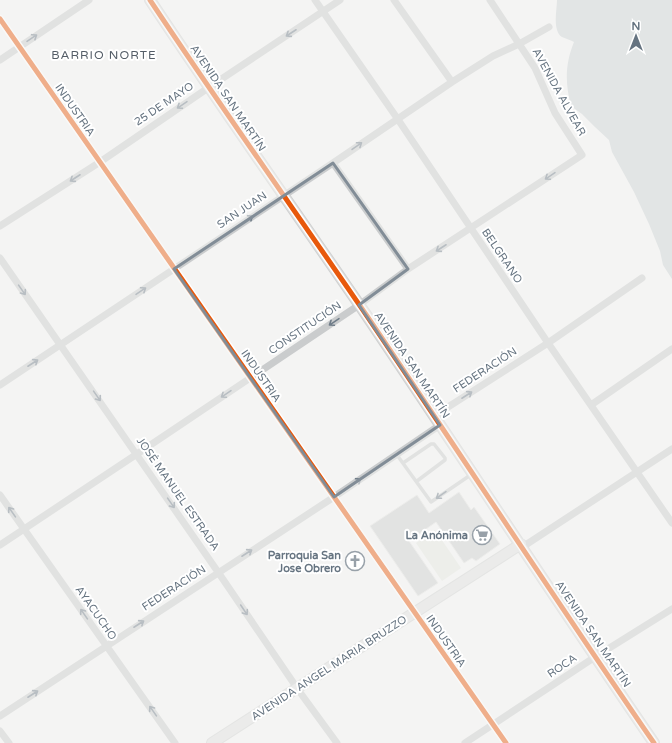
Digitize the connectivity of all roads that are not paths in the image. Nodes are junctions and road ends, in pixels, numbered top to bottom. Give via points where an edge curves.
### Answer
1 (89, 0) edge
2 (150, 0) edge
3 (315, 0) edge
4 (340, 0) edge
5 (394, 0) edge
6 (490, 0) edge
7 (323, 12) junction
8 (0, 19) edge
9 (549, 27) dead end
10 (519, 44) junction
11 (19, 47) junction
12 (0, 60) edge
13 (452, 82) junction
14 (208, 88) junction
15 (397, 118) junction
16 (582, 155) joint
17 (100, 162) junction
18 (333, 163) junction
19 (283, 196) junction
20 (0, 226) edge
21 (471, 229) junction
22 (0, 258) edge
23 (174, 269) junction
24 (408, 269) junction
25 (642, 278) dead end
26 (359, 305) junction
27 (548, 343) junction
28 (61, 345) junction
29 (672, 349) edge
30 (250, 378) junction
31 (0, 385) edge
32 (590, 405) junction
33 (434, 416) junction
34 (440, 425) junction
35 (672, 449) edge
36 (137, 454) junction
37 (397, 455) junction
38 (403, 463) junction
39 (637, 472) junction
40 (473, 474) junction
41 (417, 481) junction
42 (0, 495) edge
43 (334, 497) junction
44 (672, 523) edge
45 (24, 529) junction
46 (0, 545) edge
47 (524, 546) junction
48 (218, 572) junction
49 (672, 609) edge
50 (416, 615) junction
51 (106, 646) junction
52 (595, 657) junction
53 (298, 690) junction
54 (0, 716) edge
55 (494, 725) junction
56 (0, 730) edge
57 (9, 743) edge
58 (175, 743) edge
59 (212, 743) edge
60 (221, 743) edge
61 (336, 743) edge
62 (465, 743) edge
63 (506, 743) edge
64 (654, 743) edge

11 -> 1 street
2 - 14 street, AVENIDA SAN MARTÍN
3 - 7 street, BELGRANO
4 - 7 street, 25 DE MAYO
5 - 13 street
6 - 10 street, AVENIDA ALVEAR
7 -> 14 street, 25 DE MAYO
7 - 15 street, BELGRANO
8 - 11 street, INDUSTRIA
9 - 10 street, SAN JUAN
10 - 13 street, SAN JUAN via 493,56
10 - 16 street, AVENIDA ALVEAR via 535,68 555,113
11 - 12 street
11 - 17 street, INDUSTRIA
13 - 15 street, SAN JUAN
14 -> 17 street, 25 DE MAYO
14 - 19 street, AVENIDA SAN MARTÍN
18 -> 15 street, SAN JUAN
15 - 21 street, BELGRANO
16 -> 21 street, CONSTITUCIÓN
17 -> 20 street, 25 DE MAYO
17 - 23 street, INDUSTRIA
18 - 19 street, SAN JUAN
18 - 24 street
23 -> 19 street, SAN JUAN
19 - 26 street, AVENIDA SAN MARTÍN
21 -> 24 street, CONSTITUCIÓN
21 - 27 street, BELGRANO
22 -> 28 street, JOSÉ MANUEL ESTRADA
28 -> 23 street, SAN JUAN
23 - 30 street, INDUSTRIA
24 - 26 street, CONSTITUCIÓN
25 - 27 street, FEDERACIÓN
26 -> 30 street, CONSTITUCIÓN
26 - 33 street, AVENIDA SAN MARTÍN
27 - 32 street, BELGRANO
33 -> 27 street, FEDERACIÓN
31 -> 28 street, SAN JUAN
28 -> 36 street, JOSÉ MANUEL ESTRADA
29 - 32 street
30 -> 36 street, CONSTITUCIÓN
30 - 43 street, INDUSTRIA
32 - 39 street, BELGRANO
33 - 34 street, AVENIDA SAN MARTÍN
34 - 37 street, FEDERACIÓN
34 - 40 street, AVENIDA SAN MARTÍN
35 - 39 street, AVENIDA ANGEL MARIA BRUZZO
36 - 45 street, CONSTITUCIÓN
36 -> 48 street, JOSÉ MANUEL ESTRADA
37 - 38 lane
43 -> 37 street, FEDERACIÓN
38 - 41 lane
38 - 41 lane via 431,444 434,444 445,458
39 - 44 street, BELGRANO
39 - 47 street, AVENIDA ANGEL MARIA BRUZZO
40 -> 41 lane via 431,502
40 - 47 street, AVENIDA SAN MARTÍN
45 -> 42 street, AYACUCHO
48 -> 43 street, FEDERACIÓN
43 - 50 street, INDUSTRIA
45 - 46 street, CONSTITUCIÓN
51 -> 45 street, AYACUCHO
47 - 50 street, AVENIDA ANGEL MARIA BRUZZO
47 - 52 street, AVENIDA SAN MARTÍN
51 -> 48 street, FEDERACIÓN
48 -> 53 street, JOSÉ MANUEL ESTRADA
49 - 52 street, ROCA
50 - 53 street, AVENIDA ANGEL MARIA BRUZZO
50 - 55 street, INDUSTRIA
54 -> 51 street, FEDERACIÓN
58 -> 51 street, AYACUCHO
52 - 55 street, ROCA
52 - 64 street, AVENIDA SAN MARTÍN
53 - 59 street, AVENIDA ANGEL MARIA BRUZZO
53 - 60 street, AVENIDA ANGEL MARIA BRUZZO
53 - 61 street, JOSÉ MANUEL ESTRADA
55 - 62 street, ROCA
55 - 63 street, INDUSTRIA
56 - 57 street

